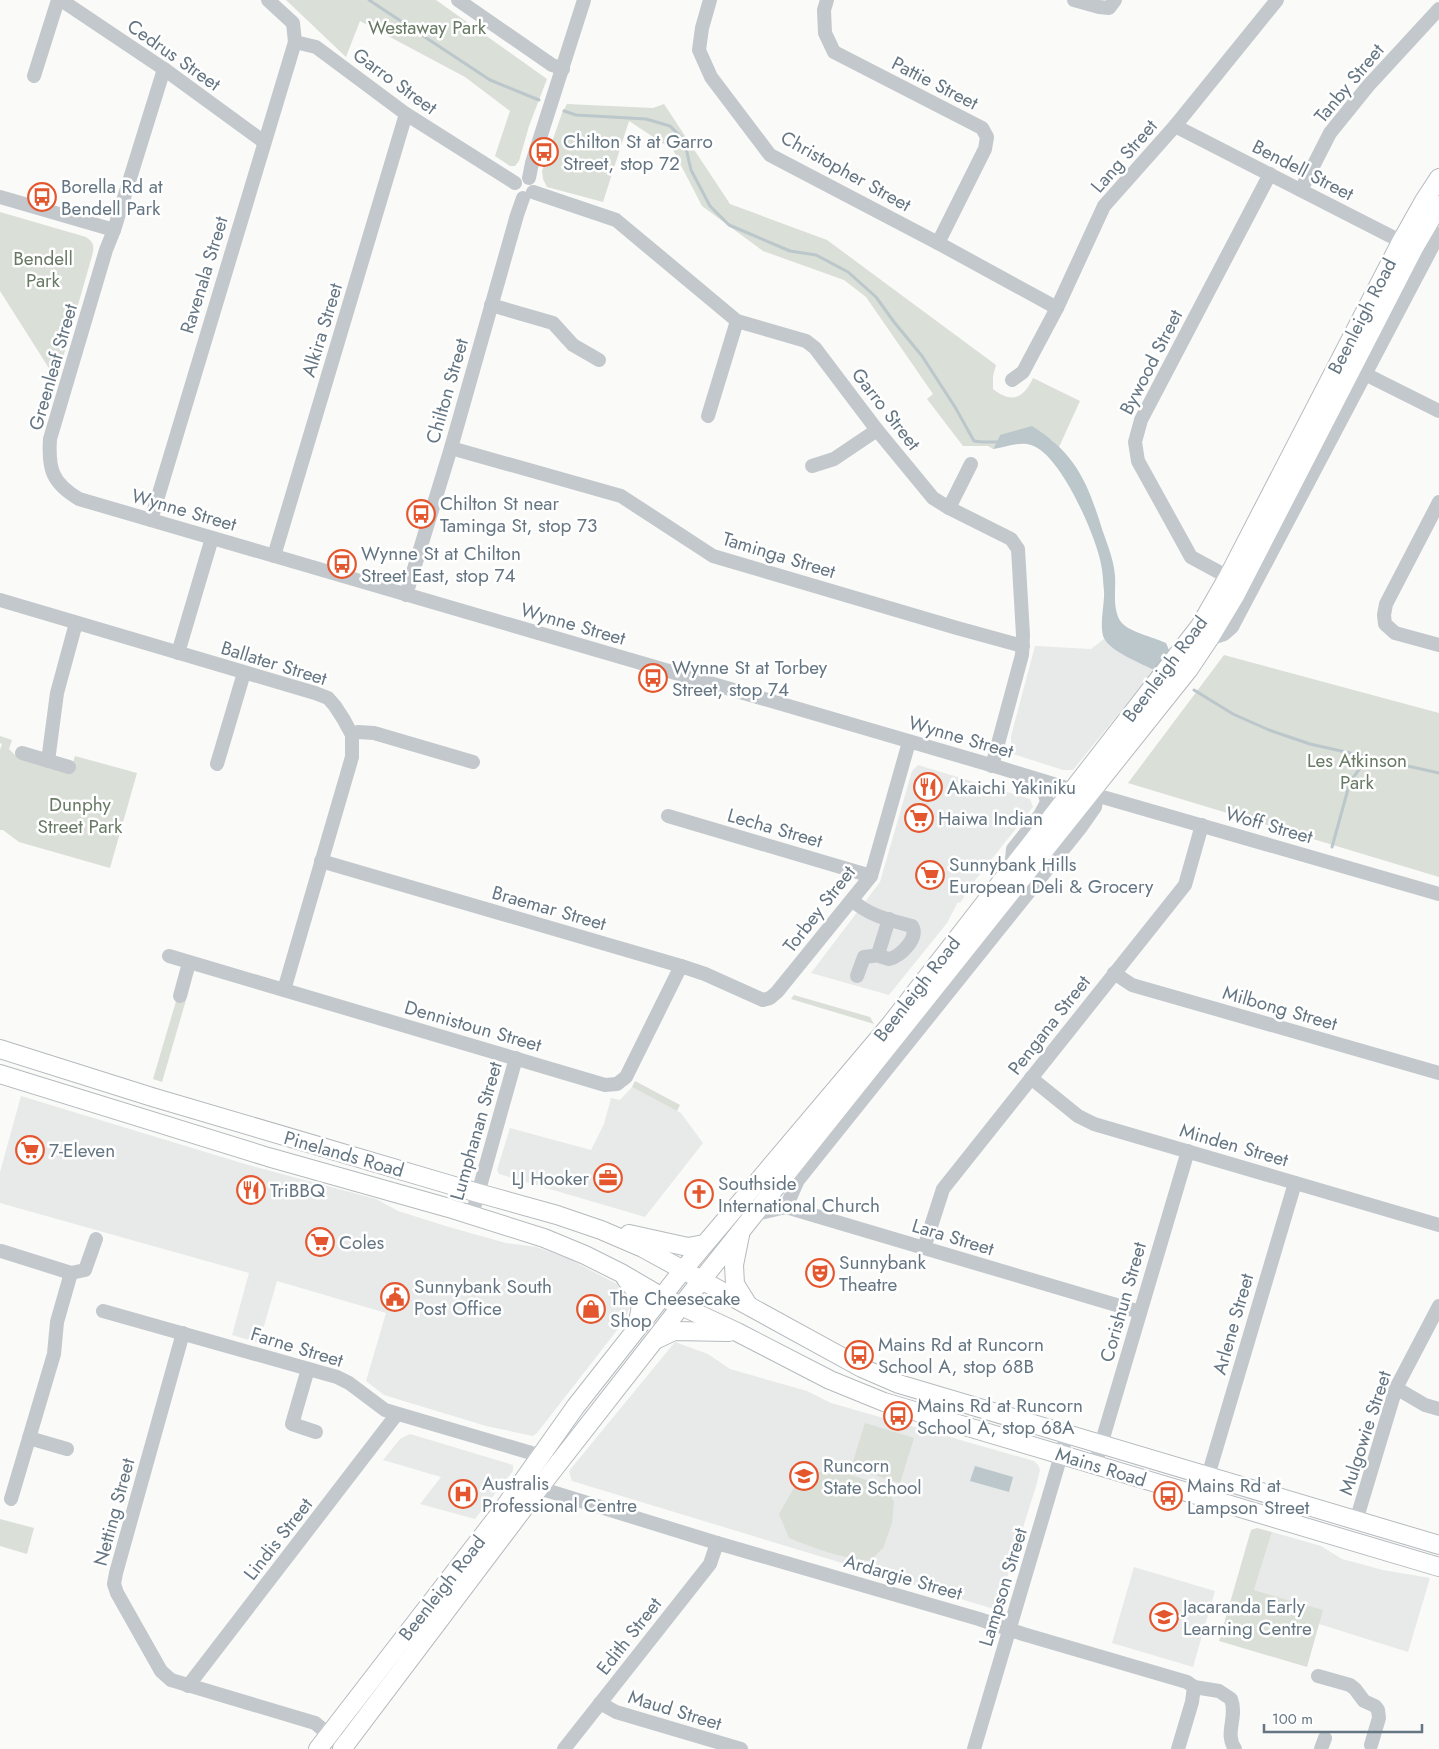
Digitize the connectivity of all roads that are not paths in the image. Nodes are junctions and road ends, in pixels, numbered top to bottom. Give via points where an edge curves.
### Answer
1 (60, 0) edge
2 (268, 0) edge
3 (458, 0) edge
4 (584, 0) edge
5 (710, 0) edge
6 (827, 0) edge
7 (1074, 0) edge
8 (1115, 0) edge
9 (1277, 0) edge
10 (1439, 9) edge
11 (295, 42) junction
12 (164, 69) junction
13 (563, 69) junction
14 (34, 76) dead end
15 (406, 114) junction
16 (1175, 126) junction
17 (264, 142) junction
18 (1270, 174) junction
19 (529, 178) junction
20 (1439, 178) edge
21 (515, 183) junction
22 (1301, 190) junction
23 (528, 195) junction
24 (0, 197) edge
25 (1439, 205) edge
26 (114, 230) junction
27 (1439, 234) edge
28 (938, 242) junction
29 (1408, 245) junction
30 (491, 305) junction
31 (1057, 308) junction
32 (737, 321) junction
33 (599, 360) dead end
34 (1352, 367) junction
35 (1012, 380) dead end
36 (1439, 411) edge
37 (708, 416) dead end
38 (877, 430) junction
39 (450, 448) junction
40 (971, 464) dead end
41 (812, 466) dead end
42 (55, 476) joint
43 (1439, 502) edge
44 (948, 508) junction
45 (151, 520) junction
46 (212, 538) junction
47 (274, 556) junction
48 (1228, 577) junction
49 (406, 595) junction
50 (0, 600) edge
51 (76, 623) junction
52 (1439, 645) edge
53 (1023, 646) junction
54 (178, 653) junction
55 (244, 673) junction
56 (352, 734) junction
57 (909, 742) junction
58 (22, 753) dead end
59 (48, 761) junction
60 (473, 762) dead end
61 (217, 764) dead end
62 (992, 766) junction
63 (69, 767) dead end
64 (1038, 780) junction
65 (1090, 791) junction
66 (668, 816) dead end
67 (1202, 825) junction
68 (321, 861) junction
69 (1011, 870) junction
70 (871, 876) junction
71 (1439, 894) edge
72 (852, 900) junction
73 (889, 919) junction
74 (880, 955) junction
75 (169, 956) dead end
76 (189, 963) junction
77 (682, 966) junction
78 (1114, 973) junction
79 (857, 976) dead end
80 (284, 990) junction
81 (180, 996) dead end
82 (763, 1000) joint
83 (0, 1049) edge
84 (516, 1058) junction
85 (1439, 1073) edge
86 (0, 1074) edge
87 (1032, 1078) junction
88 (1188, 1151) junction
89 (1295, 1183) junction
90 (478, 1193) junction
91 (786, 1207) junction
92 (756, 1214) junction
93 (472, 1215) junction
94 (1439, 1225) edge
95 (601, 1230) junction
96 (741, 1232) junction
97 (96, 1239) dead end
98 (704, 1244) junction
99 (924, 1248) junction
100 (1, 1251) edge
101 (683, 1270) junction
102 (71, 1273) junction
103 (621, 1273) junction
104 (702, 1280) junction
105 (662, 1297) junction
106 (681, 1306) junction
107 (749, 1306) junction
108 (1439, 1306) edge
109 (103, 1311) dead end
110 (1140, 1312) junction
111 (737, 1332) junction
112 (183, 1333) junction
113 (634, 1334) junction
114 (654, 1340) junction
115 (308, 1369) junction
116 (1396, 1388) junction
117 (1439, 1409) edge
118 (397, 1414) junction
119 (316, 1432) dead end
120 (1067, 1435) junction
121 (29, 1438) junction
122 (1101, 1444) junction
123 (67, 1449) dead end
124 (1061, 1455) junction
125 (540, 1456) junction
126 (1095, 1465) junction
127 (557, 1466) junction
128 (1208, 1476) junction
129 (539, 1488) junction
130 (12, 1499) dead end
131 (1356, 1520) junction
132 (717, 1543) junction
133 (1439, 1545) edge
134 (1439, 1567) edge
135 (1010, 1629) junction
136 (1318, 1676) dead end
137 (188, 1686) junction
138 (1194, 1687) junction
139 (600, 1703) junction
140 (329, 1734) junction
141 (1371, 1744) dead end
142 (343, 1748) edge
143 (318, 1749) edge
144 (564, 1749) edge
145 (741, 1749) edge
146 (974, 1749) edge
147 (1178, 1749) edge
148 (1235, 1749) edge

1 - 12 street, Cedrus Street
1 - 14 street
2 - 11 street via 292,23
3 - 13 street via 552,65
4 - 13 street
5 - 28 street, Christopher Street via 699,50 711,77 770,155
6 - 28 street, Pattie Street via 825,33 834,52 982,128 987,137 985,149
7 - 8 street via 1110,8
9 - 16 street, Lang Street
10 - 22 street, Tanby Street via 1330,133
11 - 15 street, Garro Street via 316,47
11 - 17 street, Ravenala Street
12 - 17 street, Cedrus Street
12 - 26 street, Greenleaf Street
13 - 19 street
15 - 21 street, Garro Street
15 - 47 street, Alkira Street
16 - 18 street, Bendell Street
16 - 31 street, Lang Street via 1104,206
17 - 45 street, Ravenala Street
18 - 22 street, Bendell Street
18 - 48 street, Bywood Street via 1140,420 1135,442 1138,461 1191,557
19 - 21 street via 521,178
19 - 23 street via 534,184
20 - 29 main road, Beenleigh Road via 1424,201
21 - 23 street via 516,194
22 - 29 street, Bendell Street
23 - 30 street, Chilton Street via 516,215
23 - 32 street, Garro Street via 616,220
24 - 26 street
25 - 29 main road, Beenleigh Road
26 - 42 street, Greenleaf Street via 50,439 49,457
27 - 34 street, Beenleigh Road
28 - 31 street, Christopher Street
29 - 34 main road, Beenleigh Road
30 - 33 street via 553,323 573,345
30 - 39 street, Chilton Street
31 - 35 street, Lang Street via 1024,372
32 - 37 street
32 - 38 street, Garro Street via 806,341 815,348
34 - 36 street
34 - 48 main road, Beenleigh Road
34 - 65 main road, Beenleigh Road via 1210,639
38 - 41 street via 834,459
38 - 44 street, Garro Street via 933,498
39 - 49 street, Chilton Street
39 - 53 street, Taminga Street via 621,496 713,556
40 - 44 street
42 - 45 street, Wynne Street via 63,489 79,499
43 - 52 street via 1386,604 1384,615 1386,624 1395,633
44 - 53 street, Garro Street via 1011,539 1018,549
45 - 46 street, Wynne Street
46 - 47 street, Wynne Street
46 - 54 street
47 - 49 street, Wynne Street
48 - 65 main road, Beenleigh Road via 1200,626
49 - 57 street, Wynne Street
50 - 51 street, Ballater Street
51 - 54 street, Ballater Street
51 - 59 street via 57,693
53 - 62 street, Garro Street
54 - 55 street, Ballater Street
55 - 56 street, Ballater Street via 328,698
55 - 61 street
56 - 60 street via 374,733
56 - 68 street via 352,757
57 - 62 street, Wynne Street
57 - 70 street, Torbey Street
58 - 59 street
59 - 63 street
62 - 64 street, Wynne Street
64 - 65 street, Wynne Street
64 - 69 street via 1044,790 1044,809 1013,849
65 - 67 street, Woff Street
65 - 69 main road, Beenleigh Road
65 - 91 street, Beenleigh Road via 1095,807 1081,827 798,1180
65 - 92 main road, Beenleigh Road
66 - 70 street, Lecha Street
67 - 71 street, Woff Street
67 - 78 street, Pengana Street via 1184,885
68 - 77 street, Braemar Street
68 - 80 street
69 - 98 main road, Beenleigh Road via 890,1024
70 - 72 street, Torbey Street
72 - 73 street via 864,910
72 - 82 street, Torbey Street via 777,992
73 - 74 street
73 - 74 street via 912,926 914,933 894,958
74 - 79 street via 864,957
75 - 76 street, Dennistoun Street
76 - 80 street, Dennistoun Street
76 - 81 street
77 - 82 street, Braemar Street
77 - 84 street, Dennistoun Street via 626,1077 617,1084 605,1085
78 - 85 street, Milbong Street via 1132,984
78 - 87 street, Pengana Street
80 - 84 street, Dennistoun Street
83 - 90 main road, Pinelands Road
84 - 90 street, Lumphanan Street
86 - 93 main road, Pinelands Road
87 - 88 street, Minden Street via 1078,1116 1094,1124
87 - 99 street, Pengana Street via 943,1188
88 - 89 street, Minden Street
88 - 110 street, Corishun Street
89 - 94 street, Minden Street
89 - 128 street, Arlene Street
90 - 93 street, Lumphanan Street
90 - 95 main road, Pinelands Road
91 - 92 street, Lara Street
91 - 99 street, Lara Street
92 - 96 main road, Beenleigh Road
93 - 103 main road, Pinelands Road via 544,1238
95 - 98 main road via 688,1247
95 - 101 main road, Pinelands Road
96 - 104 main road, Beenleigh Road
96 - 107 main road via 734,1265 735,1284
97 - 102 street via 86,1270
98 - 101 main road, Beenleigh Road
99 - 110 street, Lara Street
100 - 102 street
101 - 104 main road, Mains Road
101 - 105 main road, Beenleigh Road
102 - 121 street via 57,1322 54,1354
103 - 105 main road, Pinelands Road
103 - 113 main road via 639,1294 640,1313
104 - 106 main road, Beenleigh Road
104 - 107 main road, Mains Road
105 - 106 main road, Mains Road
105 - 113 main road, Beenleigh Road
106 - 111 main road, Mains Road
106 - 114 main road, Beenleigh Road
107 - 120 main road, Mains Road via 892,1381
108 - 116 street, Mulgowie Street
109 - 112 street, Farne Street
110 - 122 street, Corishun Street
111 - 114 main road via 674,1331
111 - 124 main road, Mains Road via 830,1380 884,1402
112 - 115 street, Farne Street
112 - 137 street, Netting Street via 114,1584 161,1671 171,1680
113 - 125 main road, Beenleigh Road
114 - 127 main road, Beenleigh Road
115 - 118 street, Farne Street via 349,1383 386,1410
115 - 119 street via 292,1424
116 - 117 street via 1425,1405
116 - 131 street, Mulgowie Street
118 - 125 street, Farne Street
118 - 137 street, Lindis Street
120 - 122 main road, Mains Road
120 - 124 street, Lampson Street
121 - 123 street
121 - 130 street
122 - 126 street, Corishun Street
122 - 128 main road, Mains Road
124 - 126 main road, Mains Road
124 - 135 street, Lampson Street
125 - 127 street, Farne Street
125 - 140 main road, Beenleigh Road via 501,1512
126 - 134 main road, Mains Road
127 - 129 main road, Beenleigh Road
128 - 131 main road, Mains Road
129 - 132 street, Ardargie Street
129 - 142 main road, Beenleigh Road
131 - 133 main road, Mains Road
132 - 135 street, Ardargie Street
132 - 139 street, Edith Street via 710,1564
135 - 138 street, Ardargie Street via 1187,1682
135 - 146 street, Lampson Street
136 - 141 street via 1350,1685 1364,1701 1375,1706 1379,1718
137 - 140 street, Netting Street via 315,1723
138 - 147 street
138 - 148 street, Ardargie Street via 1219,1691 1231,1699 1234,1708 1230,1733
139 - 144 street, Edith Street
139 - 145 street, Maud Street via 616,1712
140 - 142 street, Netting Street
140 - 143 main road, Beenleigh Road

